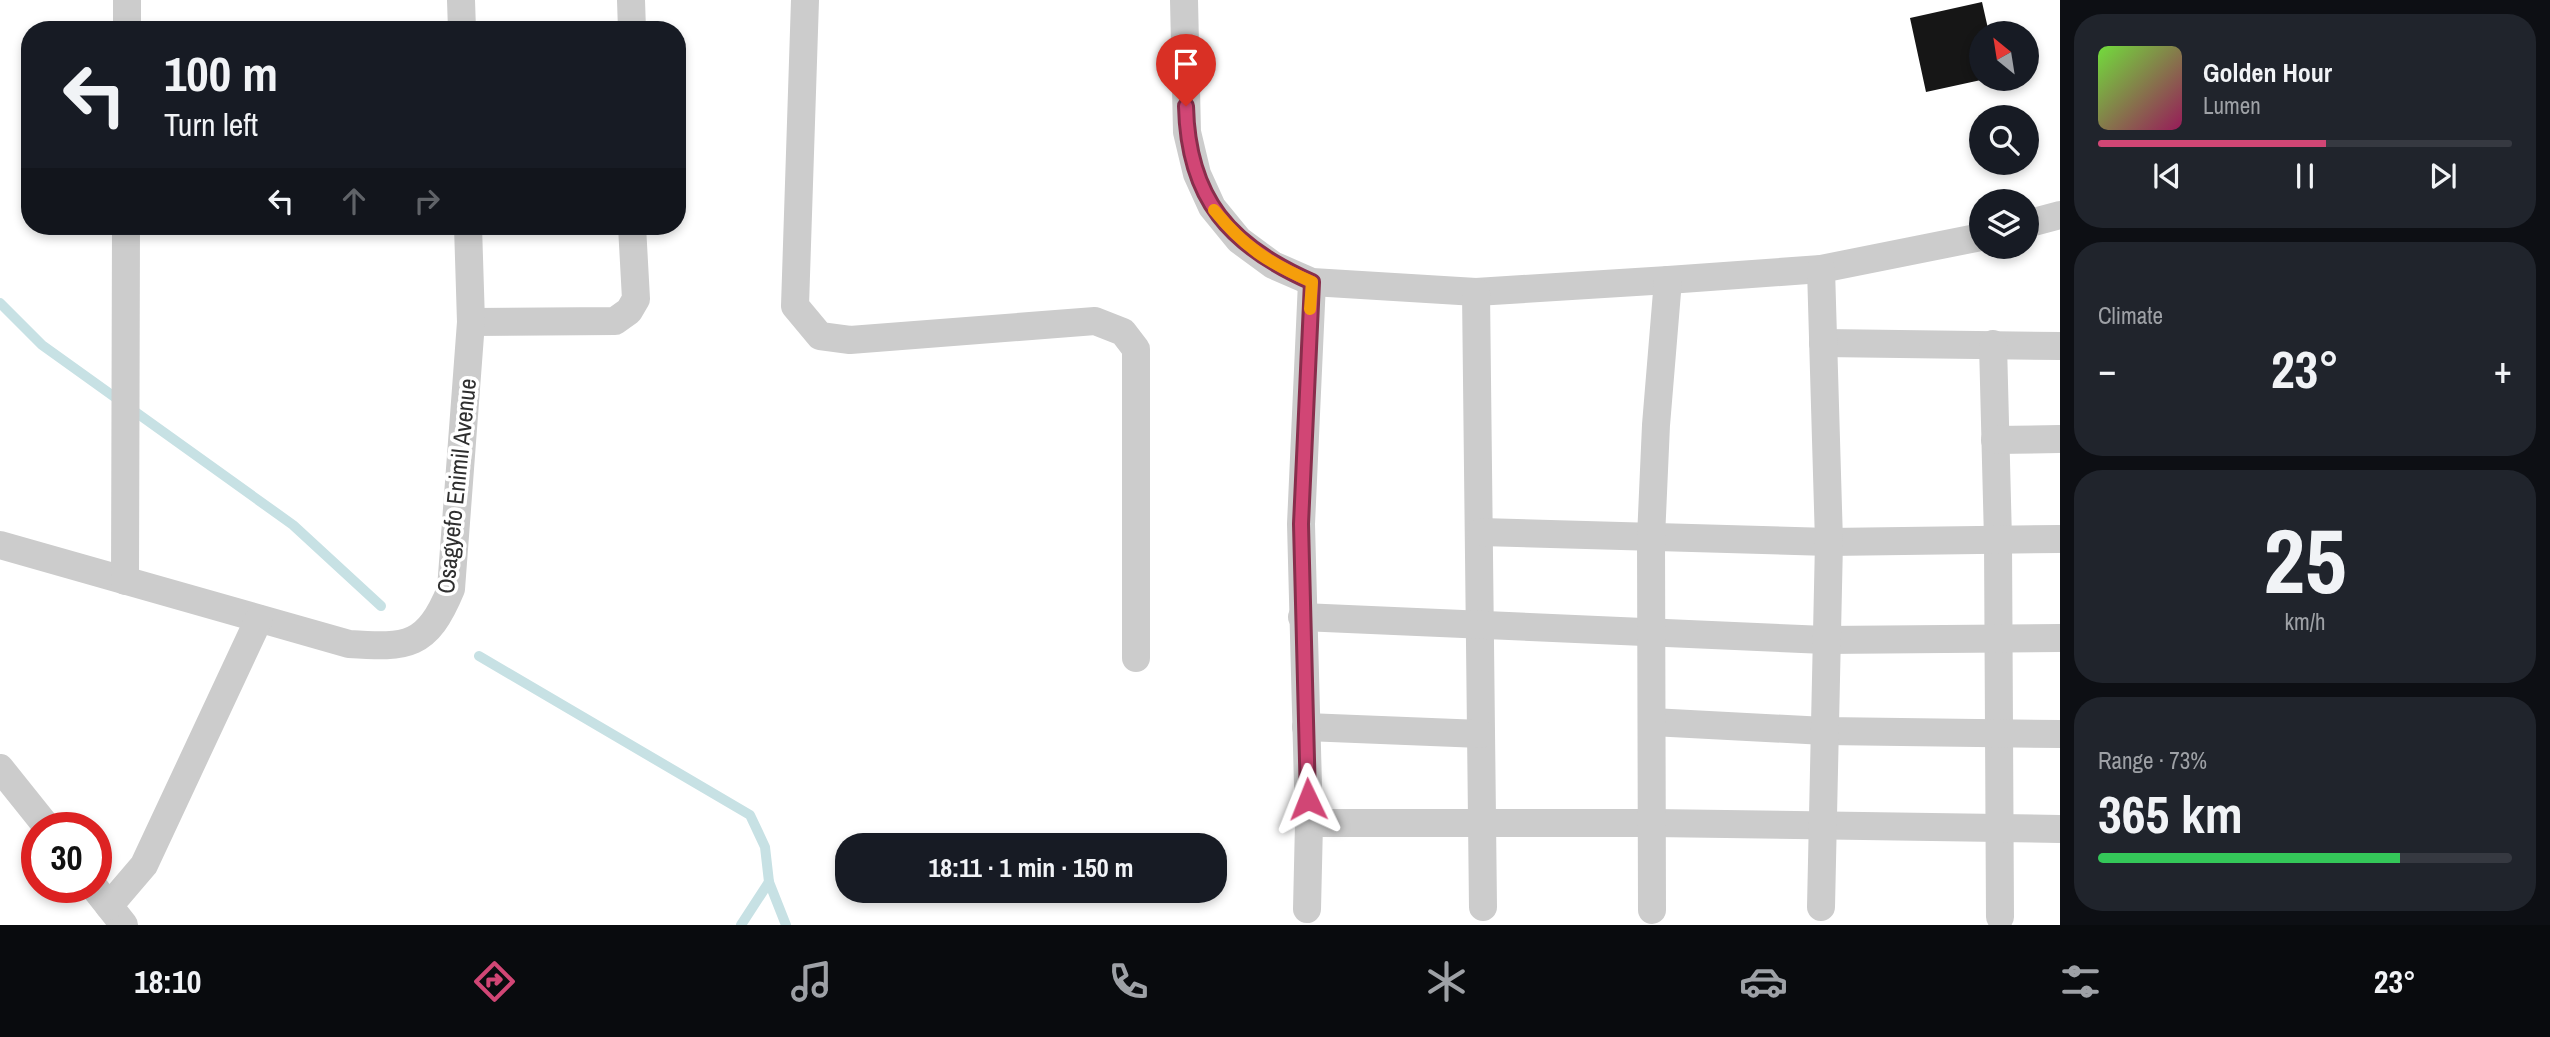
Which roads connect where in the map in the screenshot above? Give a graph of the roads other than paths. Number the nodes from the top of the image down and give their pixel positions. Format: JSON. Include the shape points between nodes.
{"nodes":[{"id":1,"x":127,"y":0,"type":"edge"},
{"id":2,"x":461,"y":0,"type":"edge"},
{"id":3,"x":631,"y":0,"type":"edge"},
{"id":4,"x":805,"y":0,"type":"edge"},
{"id":5,"x":1184,"y":0,"type":"edge"},
{"id":6,"x":127,"y":21,"type":"edge"},
{"id":7,"x":462,"y":21,"type":"edge"},
{"id":8,"x":632,"y":21,"type":"edge"},
{"id":9,"x":2060,"y":215,"type":"edge"},
{"id":10,"x":2039,"y":221,"type":"edge"},
{"id":11,"x":126,"y":235,"type":"edge"},
{"id":12,"x":468,"y":235,"type":"edge"},
{"id":13,"x":632,"y":235,"type":"edge"},
{"id":14,"x":1969,"y":239,"type":"edge"},
{"id":15,"x":1821,"y":269,"type":"junction"},
{"id":16,"x":1668,"y":280,"type":"junction"},
{"id":17,"x":1312,"y":282,"type":"junction"},
{"id":18,"x":1476,"y":292,"type":"junction"},
{"id":19,"x":471,"y":322,"type":"junction"},
{"id":20,"x":1823,"y":343,"type":"junction"},
{"id":21,"x":1993,"y":345,"type":"junction"},
{"id":22,"x":2060,"y":346,"type":"edge"},
{"id":23,"x":2060,"y":439,"type":"edge"},
{"id":24,"x":1995,"y":440,"type":"junction"},
{"id":25,"x":1481,"y":531,"type":"junction"},
{"id":26,"x":1651,"y":538,"type":"junction"},
{"id":27,"x":2060,"y":539,"type":"edge"},
{"id":28,"x":1998,"y":540,"type":"junction"},
{"id":29,"x":1829,"y":542,"type":"junction"},
{"id":30,"x":0,"y":545,"type":"edge"},
{"id":31,"x":125,"y":581,"type":"junction"},
{"id":32,"x":1302,"y":617,"type":"junction"},
{"id":33,"x":258,"y":619,"type":"junction"},
{"id":34,"x":1480,"y":625,"type":"junction"},
{"id":35,"x":1651,"y":633,"type":"junction"},
{"id":36,"x":1998,"y":637,"type":"junction"},
{"id":37,"x":2060,"y":638,"type":"edge"},
{"id":38,"x":1825,"y":640,"type":"junction"},
{"id":39,"x":1136,"y":658,"type":"dead end"},
{"id":40,"x":1652,"y":722,"type":"junction"},
{"id":41,"x":1306,"y":727,"type":"junction"},
{"id":42,"x":1825,"y":731,"type":"junction"},
{"id":43,"x":1998,"y":733,"type":"junction"},
{"id":44,"x":1481,"y":734,"type":"junction"},
{"id":45,"x":2060,"y":734,"type":"edge"},
{"id":46,"x":0,"y":768,"type":"edge"},
{"id":47,"x":35,"y":812,"type":"edge"},
{"id":48,"x":1309,"y":823,"type":"junction"},
{"id":49,"x":1653,"y":823,"type":"junction"},
{"id":50,"x":1483,"y":824,"type":"junction"},
{"id":51,"x":1822,"y":825,"type":"junction"},
{"id":52,"x":1999,"y":828,"type":"junction"},
{"id":53,"x":2060,"y":829,"type":"edge"},
{"id":54,"x":109,"y":906,"type":"edge"},
{"id":55,"x":1483,"y":906,"type":"dead end"},
{"id":56,"x":1821,"y":907,"type":"dead end"},
{"id":57,"x":1307,"y":909,"type":"dead end"},
{"id":58,"x":1652,"y":910,"type":"dead end"},
{"id":59,"x":2000,"y":917,"type":"dead end"}],
"edges":[{"from":1,"to":6,"type":"street"},
{"from":2,"to":7,"type":"street"},
{"from":3,"to":8,"type":"street"},
{"from":4,"to":39,"type":"street","via":[[795,306],[820,337],[850,340],[1096,321],[1123,332],[1136,349]]},
{"from":5,"to":17,"type":"street","via":[[1187,132],[1197,174],[1212,207],[1239,240],[1273,265]]},
{"from":9,"to":10,"type":"street"},
{"from":11,"to":31,"type":"street"},
{"from":12,"to":19,"type":"street","name":"Osagyefo Enimil Avenue"},
{"from":13,"to":19,"type":"street","via":[[636,299],[615,321]]},
{"from":14,"to":15,"type":"street"},
{"from":15,"to":16,"type":"street"},
{"from":15,"to":20,"type":"street"},
{"from":16,"to":18,"type":"street"},
{"from":16,"to":26,"type":"street"},
{"from":17,"to":18,"type":"street"},
{"from":17,"to":32,"type":"street","via":[[1302,457]]},
{"from":18,"to":25,"type":"street"},
{"from":19,"to":33,"type":"street","name":"Osagyefo Enimil Avenue","via":[[451,589],[437,622],[417,639],[393,647],[349,644]]},
{"from":20,"to":21,"type":"street"},
{"from":20,"to":29,"type":"street"},
{"from":21,"to":22,"type":"street"},
{"from":21,"to":24,"type":"street"},
{"from":23,"to":24,"type":"street"},
{"from":24,"to":28,"type":"street"},
{"from":25,"to":26,"type":"street"},
{"from":25,"to":34,"type":"street"},
{"from":26,"to":29,"type":"street"},
{"from":26,"to":35,"type":"street"},
{"from":27,"to":28,"type":"street"},
{"from":28,"to":29,"type":"street"},
{"from":28,"to":36,"type":"street"},
{"from":29,"to":38,"type":"street"},
{"from":30,"to":31,"type":"street","name":"Osagyefo Enimil Avenue"},
{"from":31,"to":33,"type":"street","name":"Osagyefo Enimil Avenue"},
{"from":32,"to":34,"type":"street"},
{"from":32,"to":41,"type":"street"},
{"from":33,"to":54,"type":"street","via":[[144,864]]},
{"from":34,"to":35,"type":"street"},
{"from":34,"to":44,"type":"street"},
{"from":35,"to":38,"type":"street"},
{"from":35,"to":40,"type":"street"},
{"from":36,"to":37,"type":"street"},
{"from":36,"to":38,"type":"street"},
{"from":36,"to":43,"type":"street"},
{"from":38,"to":42,"type":"street"},
{"from":40,"to":42,"type":"street"},
{"from":40,"to":49,"type":"street"},
{"from":41,"to":44,"type":"street"},
{"from":41,"to":48,"type":"street"},
{"from":42,"to":43,"type":"street"},
{"from":42,"to":51,"type":"street"},
{"from":43,"to":45,"type":"street"},
{"from":43,"to":52,"type":"street"},
{"from":44,"to":50,"type":"street"},
{"from":46,"to":47,"type":"street"},
{"from":48,"to":50,"type":"street"},
{"from":48,"to":57,"type":"street"},
{"from":49,"to":50,"type":"street"},
{"from":49,"to":51,"type":"street"},
{"from":49,"to":58,"type":"street"},
{"from":50,"to":55,"type":"street"},
{"from":51,"to":52,"type":"street"},
{"from":51,"to":56,"type":"street"},
{"from":52,"to":53,"type":"street"},
{"from":52,"to":59,"type":"street"}]}
